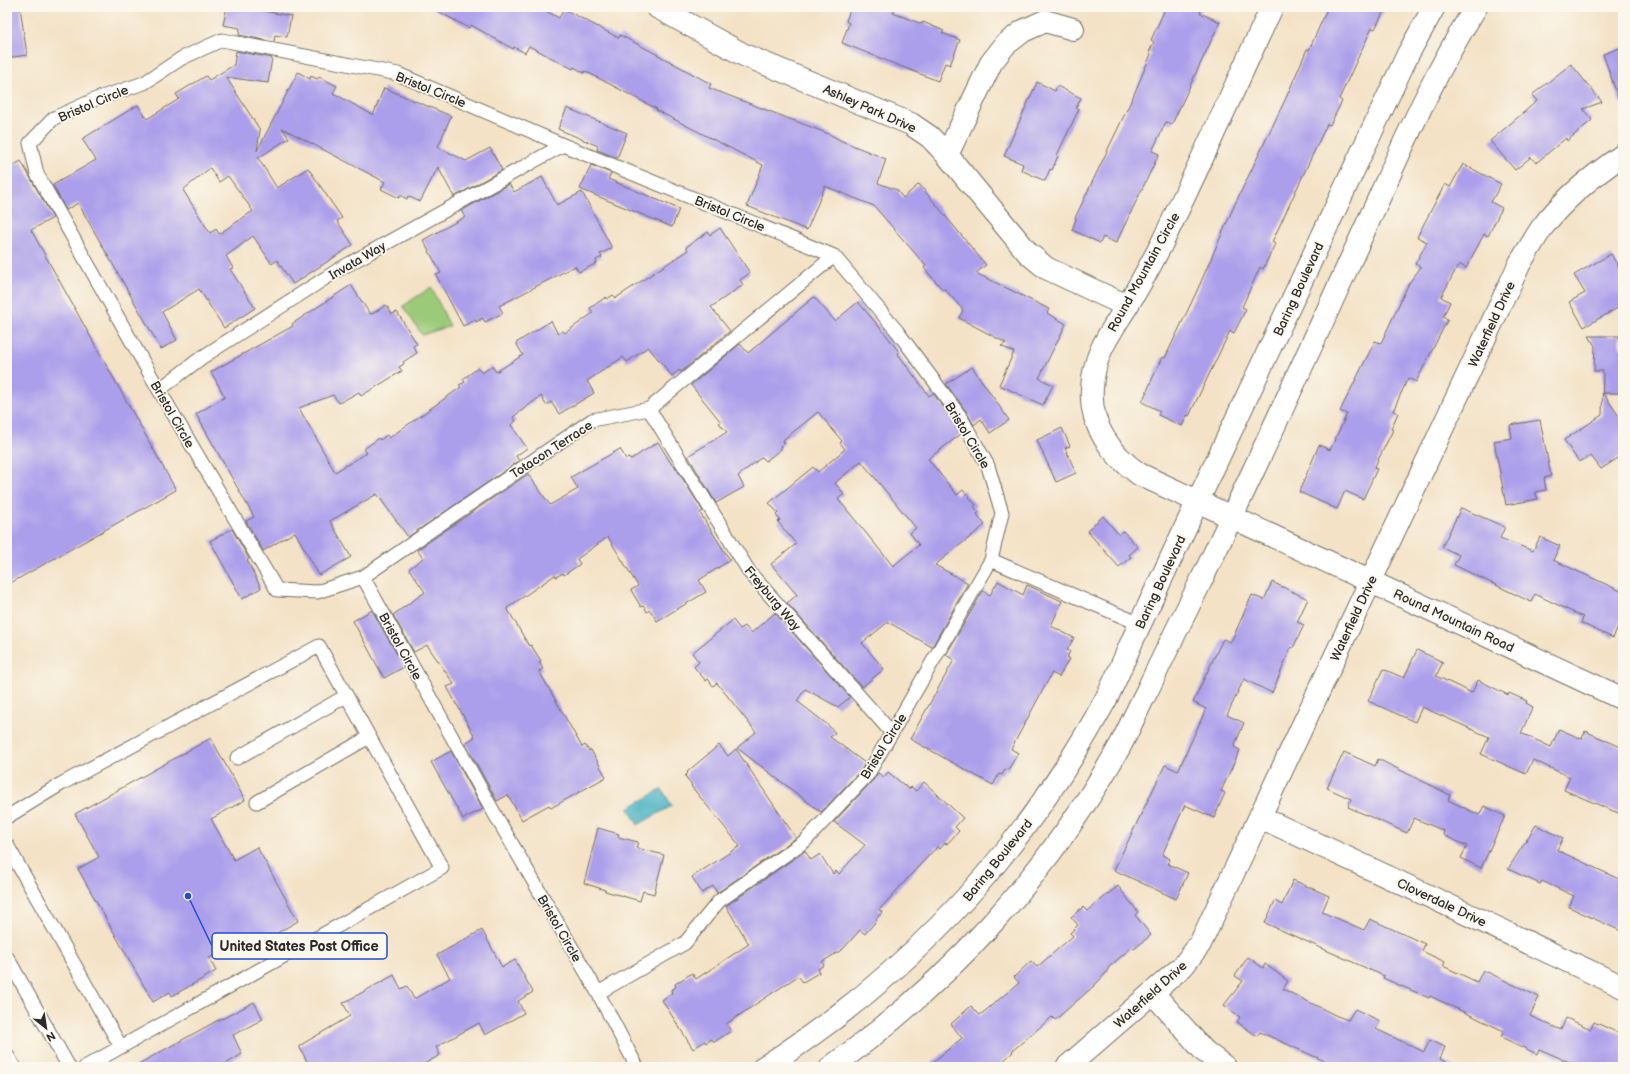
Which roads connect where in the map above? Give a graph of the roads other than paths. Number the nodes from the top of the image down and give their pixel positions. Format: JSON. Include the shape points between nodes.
{"nodes":[{"id":1,"x":658,"y":7,"type":"edge"},
{"id":2,"x":1272,"y":7,"type":"edge"},
{"id":3,"x":1434,"y":7,"type":"edge"},
{"id":4,"x":1476,"y":7,"type":"edge"},
{"id":5,"x":1073,"y":29,"type":"dead end"},
{"id":6,"x":563,"y":145,"type":"junction"},
{"id":7,"x":947,"y":155,"type":"junction"},
{"id":8,"x":1623,"y":155,"type":"edge"},
{"id":9,"x":834,"y":256,"type":"junction"},
{"id":10,"x":1127,"y":306,"type":"junction"},
{"id":11,"x":159,"y":390,"type":"junction"},
{"id":12,"x":649,"y":409,"type":"junction"},
{"id":13,"x":1198,"y":501,"type":"junction"},
{"id":14,"x":1232,"y":517,"type":"junction"},
{"id":15,"x":990,"y":560,"type":"junction"},
{"id":16,"x":363,"y":577,"type":"junction"},
{"id":17,"x":1371,"y":581,"type":"junction"},
{"id":18,"x":1140,"y":624,"type":"junction"},
{"id":19,"x":346,"y":696,"type":"junction"},
{"id":20,"x":1623,"y":699,"type":"edge"},
{"id":21,"x":892,"y":733,"type":"junction"},
{"id":22,"x":369,"y":737,"type":"junction"},
{"id":23,"x":238,"y":758,"type":"dead end"},
{"id":24,"x":257,"y":802,"type":"dead end"},
{"id":25,"x":7,"y":817,"type":"edge"},
{"id":26,"x":1260,"y":817,"type":"junction"},
{"id":27,"x":7,"y":845,"type":"edge"},
{"id":28,"x":7,"y":957,"type":"edge"},
{"id":29,"x":1623,"y":987,"type":"edge"},
{"id":30,"x":598,"y":993,"type":"junction"},
{"id":31,"x":1153,"y":993,"type":"junction"},
{"id":32,"x":121,"y":1047,"type":"junction"},
{"id":33,"x":7,"y":1055,"type":"edge"},
{"id":34,"x":14,"y":1067,"type":"edge"},
{"id":35,"x":69,"y":1067,"type":"edge"},
{"id":36,"x":85,"y":1067,"type":"edge"},
{"id":37,"x":637,"y":1067,"type":"edge"},
{"id":38,"x":764,"y":1067,"type":"edge"},
{"id":39,"x":832,"y":1067,"type":"edge"},
{"id":40,"x":1067,"y":1067,"type":"edge"},
{"id":41,"x":1225,"y":1067,"type":"edge"}],
"edges":[{"from":1,"to":7,"type":"street","name":"Ashley Park Drive","via":[[744,55],[911,124],[930,137]]},
{"from":2,"to":10,"type":"street","name":"Round Mountain Circle","via":[[1160,247]]},
{"from":3,"to":13,"type":"street","name":"Baring Boulevard","via":[[1404,62]]},
{"from":4,"to":14,"type":"street","via":[[1447,55],[1414,123]]},
{"from":5,"to":7,"type":"street","via":[[1045,21],[1024,31],[1005,45],[991,63]]},
{"from":6,"to":9,"type":"lane","name":"Bristol Circle"},
{"from":6,"to":11,"type":"lane","name":"Invata Way","via":[[338,270],[201,358]]},
{"from":6,"to":11,"type":"lane","name":"Bristol Circle","via":[[398,74],[222,40],[182,58],[144,83],[96,99],[54,118],[30,143],[37,174]]},
{"from":7,"to":10,"type":"street","name":"Ashley Park Drive","via":[[1028,253],[1046,268]]},
{"from":8,"to":17,"type":"street","name":"Waterfield Drive","via":[[1598,172],[1568,198],[1542,229],[1520,263]]},
{"from":9,"to":12,"type":"lane","name":"Totacon Terrace"},
{"from":9,"to":15,"type":"lane","name":"Bristol Circle","via":[[897,332],[960,416],[988,466],[1002,513]]},
{"from":10,"to":13,"type":"street","name":"Round Mountain Circle","via":[[1103,344],[1094,367],[1091,390],[1094,414],[1110,448],[1123,462],[1139,474]]},
{"from":11,"to":16,"type":"lane","name":"Bristol Circle","via":[[277,590],[317,592]]},
{"from":12,"to":16,"type":"lane","name":"Totacon Terrace","via":[[592,420]]},
{"from":12,"to":21,"type":"lane","name":"Freyburg Way","via":[[750,573]]},
{"from":13,"to":14,"type":"street","name":"Round Mountain Road"},
{"from":13,"to":18,"type":"street","name":"Baring Boulevard"},
{"from":14,"to":17,"type":"street","name":"Round Mountain Road"},
{"from":14,"to":39,"type":"street","via":[[1121,744],[1070,825],[1022,889],[974,943],[880,1030]]},
{"from":15,"to":18,"type":"lane"},
{"from":15,"to":21,"type":"lane","name":"Bristol Circle"},
{"from":16,"to":30,"type":"lane","name":"Bristol Circle"},
{"from":17,"to":20,"type":"street","name":"Round Mountain Road"},
{"from":17,"to":26,"type":"street","name":"Waterfield Drive"},
{"from":18,"to":38,"type":"street","name":"Baring Boulevard","via":[[1106,700],[1077,750],[1045,800],[960,906],[868,992]]},
{"from":19,"to":22,"type":"lane"},
{"from":19,"to":23,"type":"lane"},
{"from":19,"to":25,"type":"lane","via":[[318,646],[61,784]]},
{"from":21,"to":30,"type":"lane","name":"Bristol Circle","via":[[868,774],[805,841],[719,901],[685,943]]},
{"from":22,"to":24,"type":"lane"},
{"from":22,"to":32,"type":"lane","via":[[442,868]]},
{"from":26,"to":29,"type":"street","name":"Cloverdale Drive"},
{"from":26,"to":31,"type":"street","name":"Waterfield Drive","via":[[1200,944],[1183,966]]},
{"from":27,"to":32,"type":"lane"},
{"from":28,"to":35,"type":"lane"},
{"from":30,"to":37,"type":"lane","name":"Bristol Circle"},
{"from":31,"to":40,"type":"street","name":"Waterfield Drive"},
{"from":31,"to":41,"type":"street","via":[[1204,1051]]},
{"from":32,"to":36,"type":"lane"},
{"from":33,"to":34,"type":"lane"}]}
